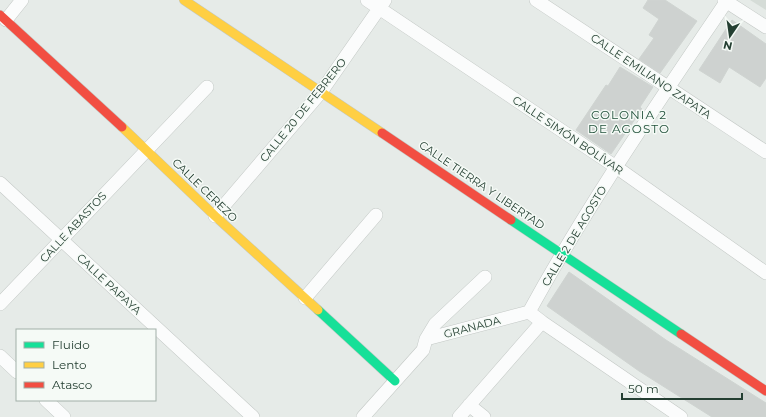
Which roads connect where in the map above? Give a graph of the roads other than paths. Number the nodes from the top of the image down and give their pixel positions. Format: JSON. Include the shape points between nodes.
{"nodes":[{"id":1,"x":22,"y":0,"type":"edge"},
{"id":2,"x":184,"y":0,"type":"edge"},
{"id":3,"x":367,"y":0,"type":"edge"},
{"id":4,"x":536,"y":0,"type":"edge"},
{"id":5,"x":725,"y":1,"type":"edge"},
{"id":6,"x":383,"y":4,"type":"edge"},
{"id":7,"x":3,"y":18,"type":"edge"},
{"id":8,"x":766,"y":27,"type":"edge"},
{"id":9,"x":207,"y":87,"type":"dead end"},
{"id":10,"x":668,"y":87,"type":"junction"},
{"id":11,"x":321,"y":92,"type":"junction"},
{"id":12,"x":146,"y":149,"type":"junction"},
{"id":13,"x":766,"y":152,"type":"edge"},
{"id":14,"x":616,"y":168,"type":"junction"},
{"id":15,"x":0,"y":183,"type":"edge"},
{"id":16,"x":376,"y":215,"type":"dead end"},
{"id":17,"x":215,"y":216,"type":"junction"},
{"id":18,"x":61,"y":240,"type":"junction"},
{"id":19,"x":561,"y":253,"type":"junction"},
{"id":20,"x":766,"y":273,"type":"edge"},
{"id":21,"x":485,"y":277,"type":"dead end"},
{"id":22,"x":305,"y":298,"type":"junction"},
{"id":23,"x":0,"y":304,"type":"edge"},
{"id":24,"x":529,"y":312,"type":"junction"},
{"id":25,"x":542,"y":322,"type":"junction"},
{"id":26,"x":425,"y":344,"type":"junction"},
{"id":27,"x":0,"y":356,"type":"edge"},
{"id":28,"x":16,"y":371,"type":"edge"},
{"id":29,"x":395,"y":381,"type":"junction"},
{"id":30,"x":766,"y":390,"type":"edge"},
{"id":31,"x":47,"y":401,"type":"edge"},
{"id":32,"x":470,"y":405,"type":"junction"},
{"id":33,"x":665,"y":413,"type":"edge"},
{"id":34,"x":64,"y":417,"type":"edge"},
{"id":35,"x":253,"y":417,"type":"edge"},
{"id":36,"x":363,"y":417,"type":"edge"},
{"id":37,"x":459,"y":417,"type":"edge"},
{"id":38,"x":484,"y":417,"type":"edge"},
{"id":39,"x":681,"y":417,"type":"edge"}],
"edges":[{"from":1,"to":7,"type":"street"},
{"from":2,"to":11,"type":"street","name":"CALLE TIERRA Y LIBERTAD"},
{"from":3,"to":6,"type":"street","name":"CALLE SIMÓN BOLÍVAR"},
{"from":4,"to":10,"type":"street","name":"CALLE EMILIANO ZAPATA"},
{"from":5,"to":8,"type":"street"},
{"from":5,"to":10,"type":"street","name":"CALLE 2 DE AGOSTO"},
{"from":6,"to":11,"type":"street","name":"CALLE 20 DE FEBRERO"},
{"from":6,"to":14,"type":"street","name":"CALLE SIMÓN BOLÍVAR"},
{"from":7,"to":12,"type":"street","name":"CALLE CEREZO"},
{"from":9,"to":12,"type":"street","name":"CALLE ABASTOS"},
{"from":10,"to":13,"type":"street","name":"CALLE EMILIANO ZAPATA"},
{"from":10,"to":14,"type":"street","name":"CALLE 2 DE AGOSTO"},
{"from":11,"to":17,"type":"street","name":"CALLE 20 DE FEBRERO"},
{"from":11,"to":19,"type":"street","name":"CALLE TIERRA Y LIBERTAD"},
{"from":12,"to":17,"type":"street","name":"CALLE CEREZO"},
{"from":12,"to":18,"type":"street","name":"CALLE ABASTOS"},
{"from":14,"to":19,"type":"street","name":"CALLE 2 DE AGOSTO"},
{"from":14,"to":20,"type":"street","name":"CALLE SIMÓN BOLÍVAR"},
{"from":15,"to":18,"type":"street","name":"CALLE PAPAYA"},
{"from":16,"to":22,"type":"street"},
{"from":17,"to":22,"type":"street","name":"CALLE CEREZO"},
{"from":18,"to":23,"type":"street","name":"CALLE ABASTOS"},
{"from":18,"to":35,"type":"street","name":"CALLE PAPAYA"},
{"from":19,"to":24,"type":"street","name":"CALLE 2 DE AGOSTO"},
{"from":19,"to":30,"type":"street","name":"CALLE TIERRA Y LIBERTAD"},
{"from":21,"to":26,"type":"street","via":[[435,324]]},
{"from":22,"to":29,"type":"street","name":"CALLE CEREZO"},
{"from":24,"to":25,"type":"street"},
{"from":24,"to":26,"type":"street","name":"GRANADA"},
{"from":25,"to":32,"type":"street"},
{"from":25,"to":33,"type":"street"},
{"from":26,"to":29,"type":"street"},
{"from":27,"to":28,"type":"street"},
{"from":29,"to":36,"type":"street"},
{"from":31,"to":34,"type":"street"},
{"from":32,"to":37,"type":"street"},
{"from":32,"to":38,"type":"street"},
{"from":33,"to":39,"type":"street"}]}
